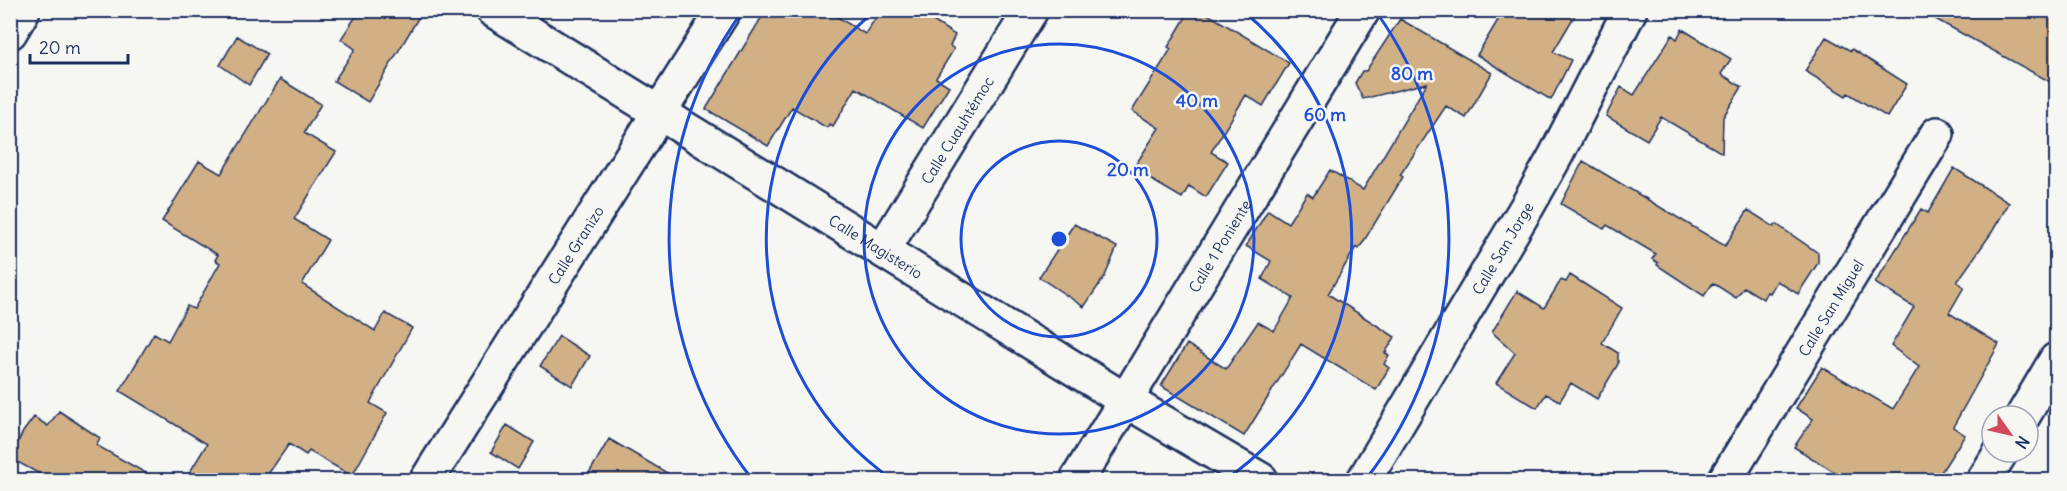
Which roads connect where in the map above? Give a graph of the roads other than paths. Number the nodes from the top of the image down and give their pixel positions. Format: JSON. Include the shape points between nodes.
{"nodes":[{"id":1,"x":23,"y":10,"type":"edge"},
{"id":2,"x":493,"y":10,"type":"edge"},
{"id":3,"x":724,"y":10,"type":"edge"},
{"id":4,"x":1031,"y":10,"type":"edge"},
{"id":5,"x":1363,"y":10,"type":"edge"},
{"id":6,"x":1630,"y":10,"type":"edge"},
{"id":7,"x":10,"y":32,"type":"edge"},
{"id":8,"x":659,"y":113,"type":"junction"},
{"id":9,"x":1937,"y":134,"type":"dead end"},
{"id":10,"x":883,"y":250,"type":"junction"},
{"id":11,"x":2056,"y":360,"type":"edge"},
{"id":12,"x":1125,"y":400,"type":"junction"},
{"id":13,"x":2030,"y":404,"type":"edge"},
{"id":14,"x":1994,"y":464,"type":"edge"},
{"id":15,"x":427,"y":480,"type":"edge"},
{"id":16,"x":1077,"y":480,"type":"edge"},
{"id":17,"x":1261,"y":480,"type":"edge"},
{"id":18,"x":1365,"y":480,"type":"edge"},
{"id":19,"x":1725,"y":480,"type":"edge"},
{"id":20,"x":1984,"y":480,"type":"edge"}],
"edges":[{"from":1,"to":7,"type":"street"},
{"from":2,"to":8,"type":"street","name":"Calle Magisterio"},
{"from":3,"to":8,"type":"street","name":"Calle Granizo"},
{"from":4,"to":10,"type":"street","name":"Calle Cuauhtémoc"},
{"from":5,"to":12,"type":"street","name":"Calle 1 Poniente"},
{"from":6,"to":18,"type":"street","name":"Calle San Jorge","via":[[1528,206]]},
{"from":8,"to":10,"type":"street","name":"Calle Magisterio"},
{"from":8,"to":15,"type":"street","name":"Calle Granizo"},
{"from":9,"to":19,"type":"street","name":"Calle San Miguel"},
{"from":10,"to":12,"type":"street","name":"Calle Magisterio"},
{"from":11,"to":13,"type":"street"},
{"from":12,"to":16,"type":"street","name":"Calle 1 Poniente"},
{"from":12,"to":17,"type":"street","name":"Calle Magisterio"},
{"from":14,"to":20,"type":"street"}]}
